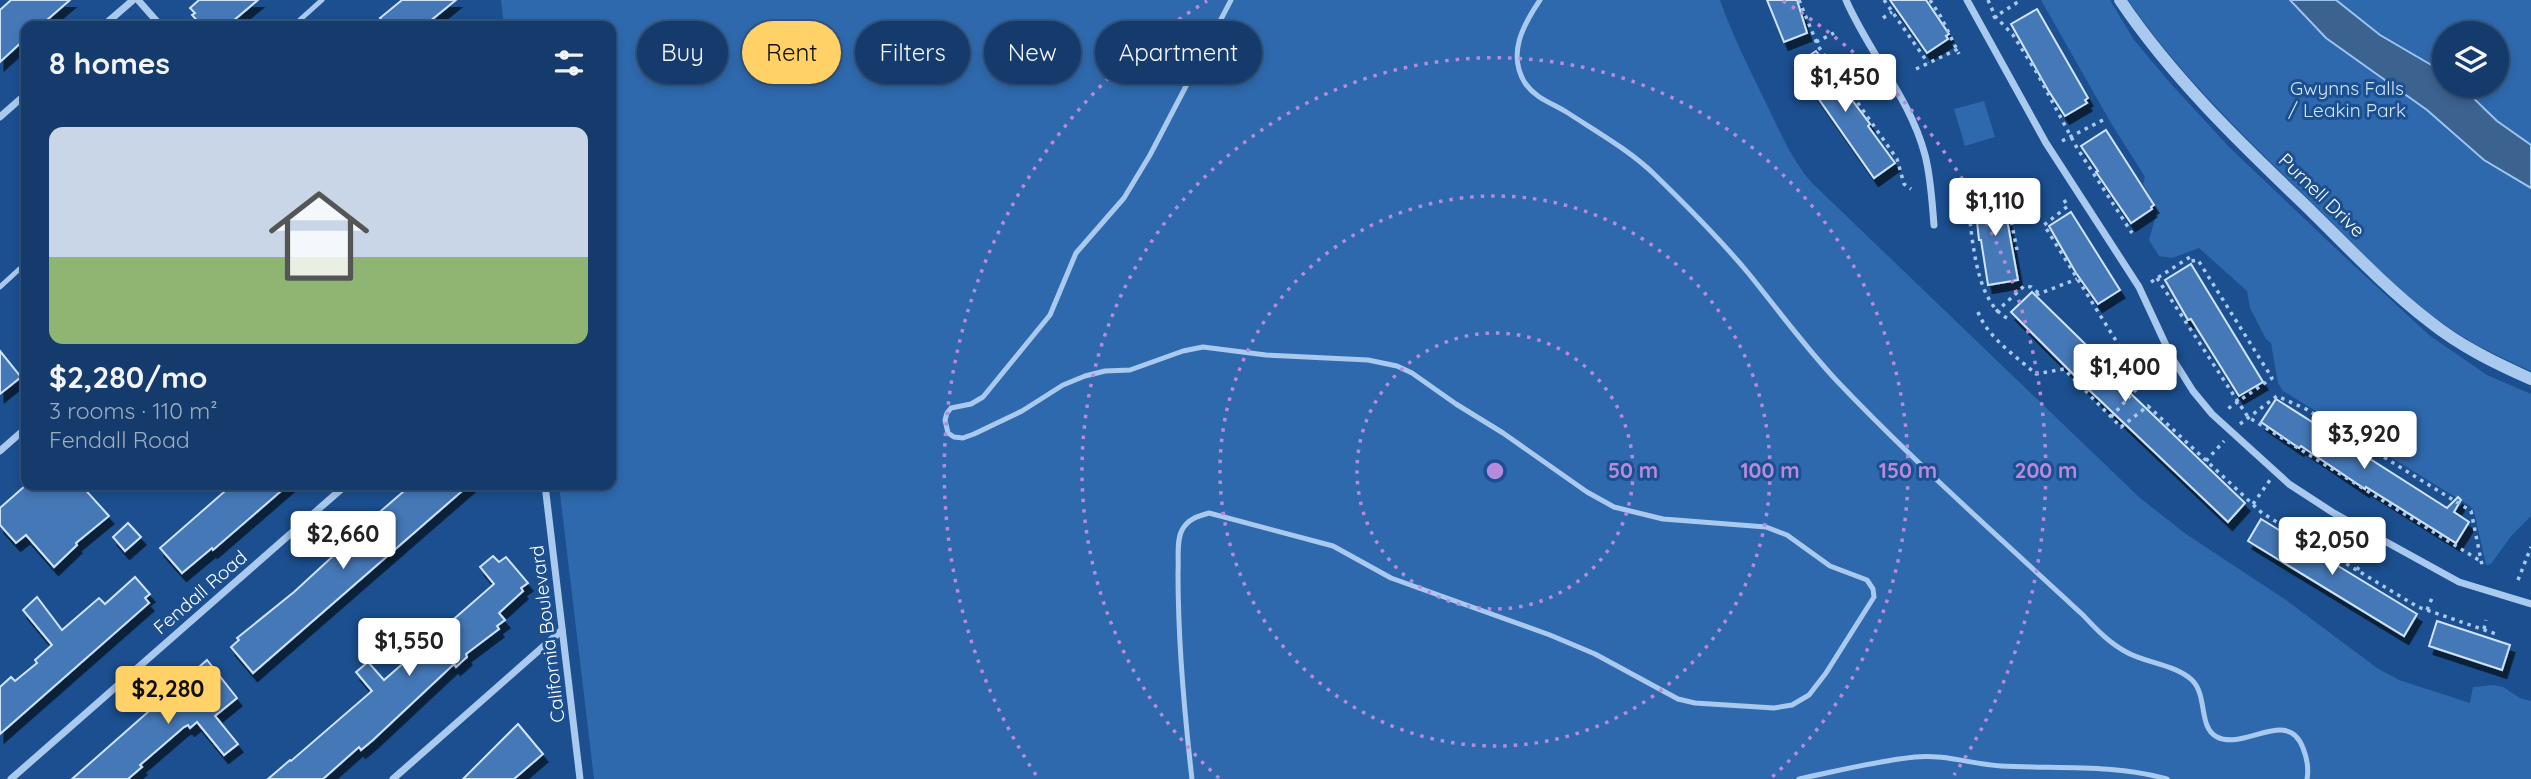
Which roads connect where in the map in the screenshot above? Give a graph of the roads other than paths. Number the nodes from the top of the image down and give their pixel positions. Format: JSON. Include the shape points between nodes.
{"nodes":[{"id":1,"x":136,"y":0,"type":"edge"},
{"id":2,"x":322,"y":0,"type":"edge"},
{"id":3,"x":1231,"y":0,"type":"edge"},
{"id":4,"x":1539,"y":0,"type":"edge"},
{"id":5,"x":1846,"y":0,"type":"edge"},
{"id":6,"x":1966,"y":0,"type":"edge"},
{"id":7,"x":2120,"y":0,"type":"edge"},
{"id":8,"x":109,"y":21,"type":"edge"},
{"id":9,"x":156,"y":21,"type":"edge"},
{"id":10,"x":299,"y":21,"type":"edge"},
{"id":11,"x":21,"y":98,"type":"edge"},
{"id":12,"x":0,"y":117,"type":"edge"},
{"id":13,"x":1934,"y":225,"type":"dead end"},
{"id":14,"x":21,"y":268,"type":"edge"},
{"id":15,"x":0,"y":287,"type":"edge"},
{"id":16,"x":2531,"y":379,"type":"edge"},
{"id":17,"x":21,"y":432,"type":"edge"},
{"id":18,"x":0,"y":451,"type":"edge"},
{"id":19,"x":340,"y":490,"type":"edge"},
{"id":20,"x":546,"y":490,"type":"edge"},
{"id":21,"x":2531,"y":604,"type":"edge"},
{"id":22,"x":562,"y":630,"type":"junction"},
{"id":23,"x":10,"y":779,"type":"edge"},
{"id":24,"x":393,"y":779,"type":"edge"},
{"id":25,"x":580,"y":779,"type":"edge"},
{"id":26,"x":1192,"y":779,"type":"edge"},
{"id":27,"x":1799,"y":779,"type":"edge"},
{"id":28,"x":2167,"y":779,"type":"edge"},
{"id":29,"x":2307,"y":779,"type":"edge"}],
"edges":[{"from":1,"to":8,"type":"street"},
{"from":1,"to":9,"type":"street"},
{"from":2,"to":10,"type":"lane"},
{"from":3,"to":26,"type":"lane","via":[[1131,188],[1076,253],[1050,315],[983,397],[947,412],[948,433],[962,438],[974,434],[1085,376],[1130,370],[1203,347],[1368,360],[1412,373],[1614,507],[1663,519],[1766,527],[1787,535],[1829,566],[1867,580],[1874,597],[1809,695],[1793,705],[1695,703],[1678,699],[1550,635],[1391,578],[1333,546],[1209,513],[1185,526],[1179,558],[1178,612]]},
{"from":4,"to":29,"type":"lane","via":[[1517,44],[1516,58],[1533,93],[1646,166],[1747,272],[1834,378],[1922,468],[2105,639],[2192,680],[2204,704],[2204,719],[2216,737],[2230,740],[2272,731],[2293,733],[2307,759]]},
{"from":5,"to":13,"type":"street","via":[[1916,130],[1925,155]]},
{"from":6,"to":21,"type":"street","via":[[2046,143],[2139,286],[2171,356],[2212,414],[2289,484],[2332,512],[2459,582]]},
{"from":7,"to":16,"type":"street","name":"Purnell Drive","via":[[2140,30],[2237,140],[2386,283],[2464,345]]},
{"from":11,"to":12,"type":"street"},
{"from":14,"to":15,"type":"lane"},
{"from":17,"to":18,"type":"street"},
{"from":19,"to":23,"type":"street","name":"Fendall Road"},
{"from":20,"to":22,"type":"street","name":"California Boulevard"},
{"from":22,"to":24,"type":"street"},
{"from":22,"to":25,"type":"street","name":"California Boulevard"},
{"from":27,"to":28,"type":"lane","via":[[1917,757],[1999,766],[2075,766]]}]}
